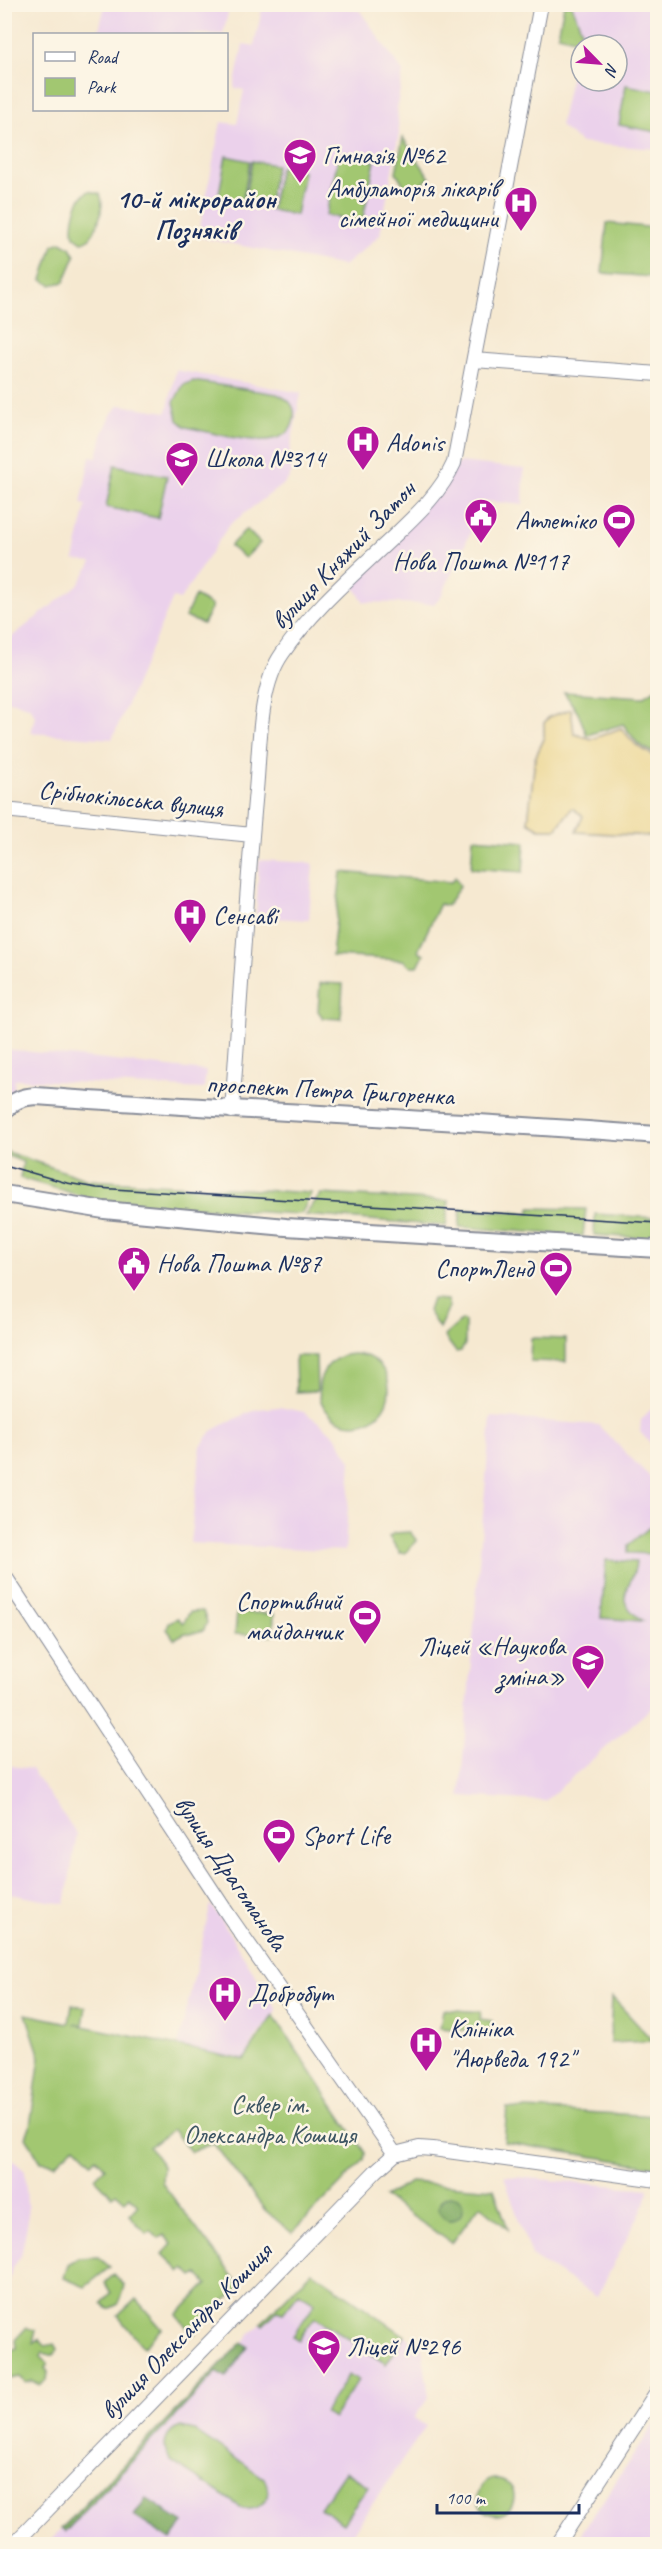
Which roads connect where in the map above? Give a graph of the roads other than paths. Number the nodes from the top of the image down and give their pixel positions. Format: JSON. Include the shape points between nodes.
{"nodes":[{"id":1,"x":541,"y":4,"type":"edge"},
{"id":2,"x":474,"y":360,"type":"junction"},
{"id":3,"x":657,"y":374,"type":"edge"},
{"id":4,"x":4,"y":810,"type":"edge"},
{"id":5,"x":252,"y":835,"type":"junction"},
{"id":6,"x":4,"y":1111,"type":"edge"},
{"id":7,"x":232,"y":1111,"type":"junction"},
{"id":8,"x":657,"y":1135,"type":"edge"},
{"id":9,"x":4,"y":1194,"type":"edge"},
{"id":10,"x":657,"y":1249,"type":"edge"},
{"id":11,"x":4,"y":1575,"type":"edge"},
{"id":12,"x":395,"y":2154,"type":"junction"},
{"id":13,"x":657,"y":2180,"type":"edge"},
{"id":14,"x":657,"y":2390,"type":"edge"},
{"id":15,"x":14,"y":2544,"type":"edge"},
{"id":16,"x":558,"y":2544,"type":"edge"}],
"edges":[{"from":1,"to":2,"type":"street","name":"вулиця Княжий Затон"},
{"from":2,"to":3,"type":"street"},
{"from":2,"to":5,"type":"street","name":"вулиця Княжий Затон","via":[[456,454],[446,480],[428,503],[324,604],[281,654],[264,706]]},
{"from":4,"to":5,"type":"street","name":"Срібнокільська вулиця"},
{"from":5,"to":7,"type":"street","name":"вулиця Княжий Затон"},
{"from":6,"to":7,"type":"main road","name":"проспект Петра Григоренка","via":[[23,1097],[36,1096]]},
{"from":7,"to":8,"type":"main road","name":"проспект Петра Григоренка"},
{"from":9,"to":10,"type":"main road","via":[[104,1210],[274,1226]]},
{"from":11,"to":12,"type":"street","name":"вулиця Драгоманова","via":[[229,1916]]},
{"from":12,"to":13,"type":"street","via":[[433,2149]]},
{"from":12,"to":15,"type":"street","name":"вулиця Олександра Кошиця"},
{"from":14,"to":16,"type":"street"}]}
